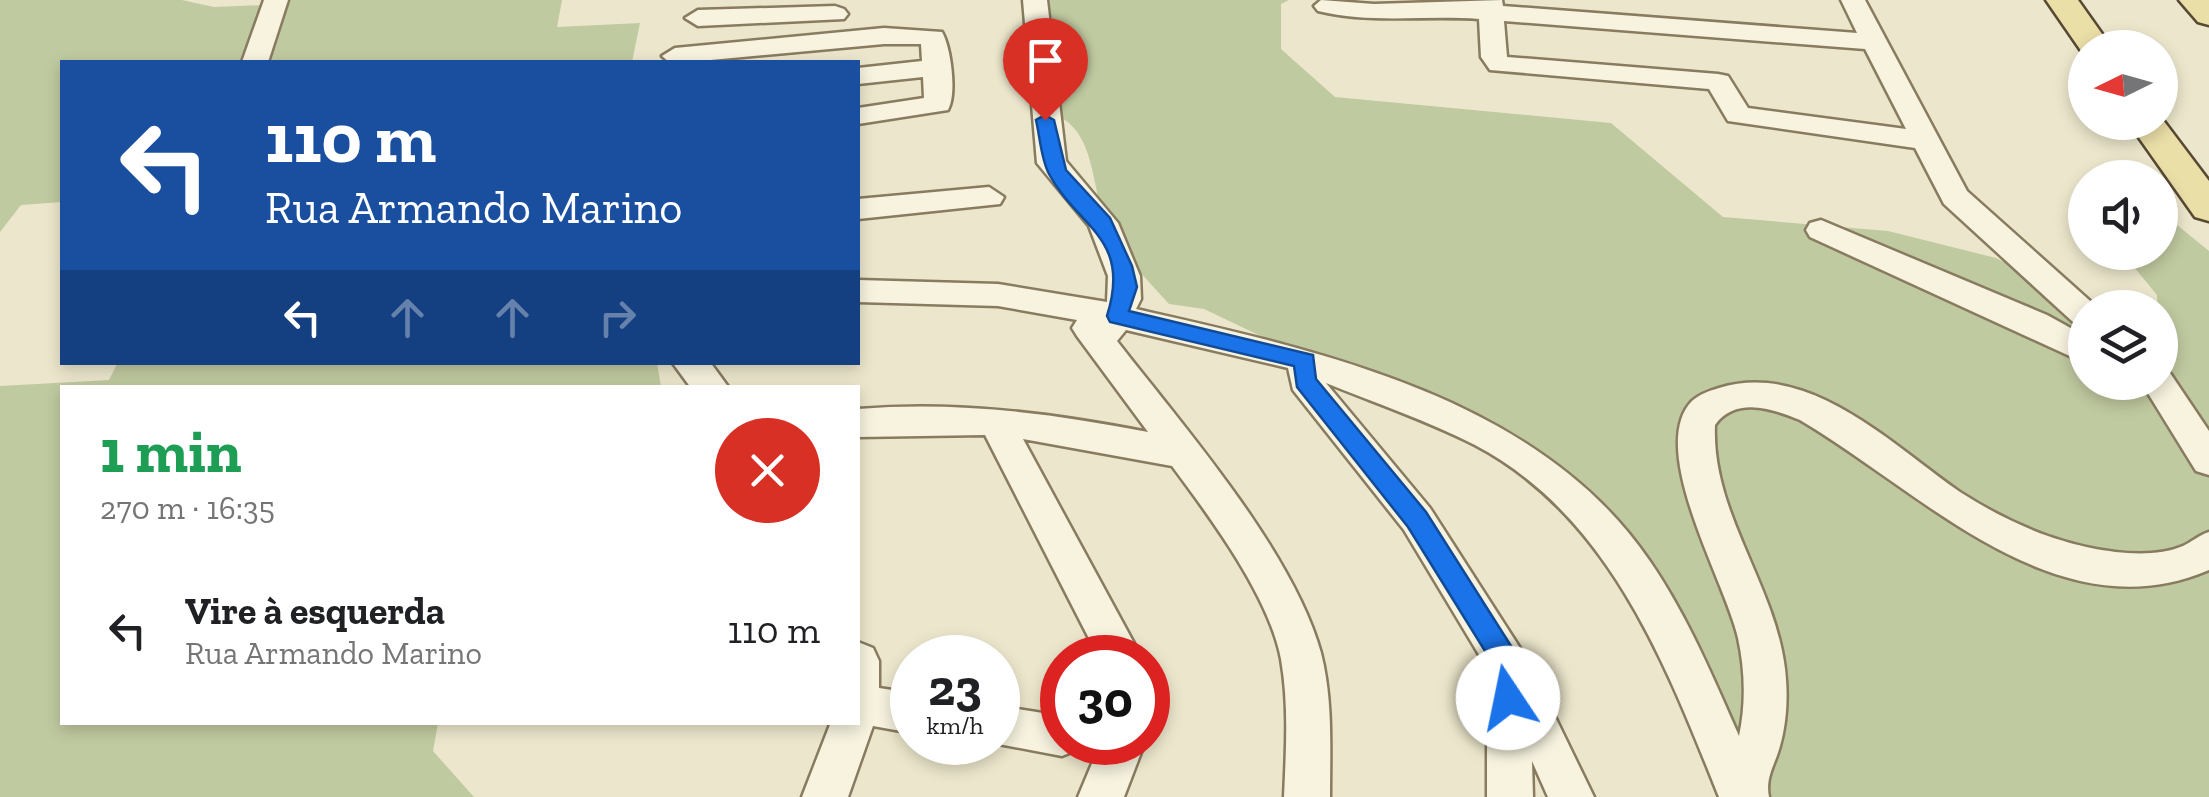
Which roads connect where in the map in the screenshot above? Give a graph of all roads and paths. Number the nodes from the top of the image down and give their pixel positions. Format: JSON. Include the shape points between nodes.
{"nodes":[{"id":1,"x":276,"y":0,"type":"edge"},
{"id":2,"x":1035,"y":0,"type":"edge"},
{"id":3,"x":1852,"y":0,"type":"edge"},
{"id":4,"x":2062,"y":0,"type":"edge"},
{"id":5,"x":2196,"y":0,"type":"edge"},
{"id":6,"x":1326,"y":6,"type":"dead end"},
{"id":7,"x":1491,"y":7,"type":"edge"},
{"id":8,"x":703,"y":9,"type":"edge"},
{"id":9,"x":835,"y":14,"type":"dead end"},
{"id":10,"x":2209,"y":16,"type":"edge"},
{"id":11,"x":2083,"y":30,"type":"edge"},
{"id":12,"x":1873,"y":42,"type":"junction"},
{"id":13,"x":673,"y":59,"type":"edge"},
{"id":14,"x":256,"y":60,"type":"edge"},
{"id":15,"x":938,"y":67,"type":"junction"},
{"id":16,"x":860,"y":76,"type":"edge"},
{"id":17,"x":860,"y":116,"type":"edge"},
{"id":18,"x":1921,"y":140,"type":"junction"},
{"id":19,"x":2159,"y":140,"type":"edge"},
{"id":20,"x":989,"y":196,"type":"dead end"},
{"id":21,"x":2209,"y":208,"type":"edge"},
{"id":22,"x":860,"y":209,"type":"edge"},
{"id":23,"x":1821,"y":230,"type":"dead end"},
{"id":24,"x":860,"y":291,"type":"edge"},
{"id":25,"x":2068,"y":299,"type":"edge"},
{"id":26,"x":860,"y":311,"type":"edge"},
{"id":27,"x":1105,"y":325,"type":"junction"},
{"id":28,"x":2068,"y":341,"type":"edge"},
{"id":29,"x":692,"y":365,"type":"edge"},
{"id":30,"x":1305,"y":371,"type":"junction"},
{"id":31,"x":709,"y":385,"type":"edge"},
{"id":32,"x":1136,"y":391,"type":"junction"},
{"id":33,"x":2149,"y":400,"type":"edge"},
{"id":34,"x":2170,"y":400,"type":"edge"},
{"id":35,"x":860,"y":423,"type":"edge"},
{"id":36,"x":996,"y":423,"type":"junction"},
{"id":37,"x":1099,"y":436,"type":"junction"},
{"id":38,"x":2204,"y":451,"type":"edge"},
{"id":39,"x":1185,"y":454,"type":"junction"},
{"id":40,"x":2209,"y":548,"type":"edge"},
{"id":41,"x":1109,"y":635,"type":"edge"},
{"id":42,"x":1508,"y":665,"type":"junction"},
{"id":43,"x":860,"y":706,"type":"edge"},
{"id":44,"x":890,"y":710,"type":"edge"},
{"id":45,"x":852,"y":725,"type":"edge"},
{"id":46,"x":1110,"y":765,"type":"edge"},
{"id":47,"x":825,"y":797,"type":"edge"},
{"id":48,"x":1101,"y":797,"type":"edge"},
{"id":49,"x":1306,"y":797,"type":"edge"},
{"id":50,"x":1510,"y":797,"type":"edge"},
{"id":51,"x":1571,"y":797,"type":"edge"},
{"id":52,"x":1744,"y":797,"type":"edge"}],
"edges":[{"from":1,"to":14,"type":"street"},
{"from":2,"to":27,"type":"street","via":[[1048,151],[1057,172],[1103,223],[1126,287]]},
{"from":3,"to":12,"type":"street"},
{"from":4,"to":11,"type":"main road"},
{"from":5,"to":10,"type":"main road"},
{"from":6,"to":7,"type":"street","via":[[1374,12]]},
{"from":7,"to":12,"type":"street"},
{"from":7,"to":18,"type":"street","via":[[1499,64],[1718,82],[1732,111]]},
{"from":8,"to":9,"type":"street"},
{"from":8,"to":13,"type":"street"},
{"from":12,"to":18,"type":"street"},
{"from":13,"to":15,"type":"street","via":[[929,35]]},
{"from":15,"to":16,"type":"street"},
{"from":15,"to":17,"type":"street","via":[[938,104]]},
{"from":18,"to":25,"type":"street","via":[[1955,197]]},
{"from":19,"to":21,"type":"main road"},
{"from":20,"to":22,"type":"street"},
{"from":23,"to":28,"type":"street"},
{"from":24,"to":27,"type":"street","via":[[998,295]]},
{"from":26,"to":27,"type":"street","via":[[1016,314]]},
{"from":27,"to":30,"type":"street"},
{"from":27,"to":32,"type":"street"},
{"from":29,"to":31,"type":"street"},
{"from":30,"to":42,"type":"street","via":[[1417,520]]},
{"from":30,"to":52,"type":"street","via":[[1416,404],[1490,436],[1542,471],[1589,517],[1658,607]]},
{"from":32,"to":37,"type":"street"},
{"from":32,"to":39,"type":"street"},
{"from":33,"to":38,"type":"street"},
{"from":34,"to":38,"type":"street"},
{"from":35,"to":36,"type":"street"},
{"from":36,"to":37,"type":"street"},
{"from":36,"to":41,"type":"street"},
{"from":37,"to":39,"type":"street"},
{"from":39,"to":49,"type":"street","via":[[1288,613],[1309,713]]},
{"from":40,"to":52,"type":"street","via":[[2186,563],[2135,569],[2067,556],[1976,521],[1801,404],[1750,393],[1716,403],[1697,425],[1699,466],[1759,638],[1764,731],[1742,781]]},
{"from":42,"to":50,"type":"street"},
{"from":42,"to":51,"type":"street"},
{"from":43,"to":44,"type":"street"},
{"from":45,"to":47,"type":"street"},
{"from":46,"to":48,"type":"street"}]}
